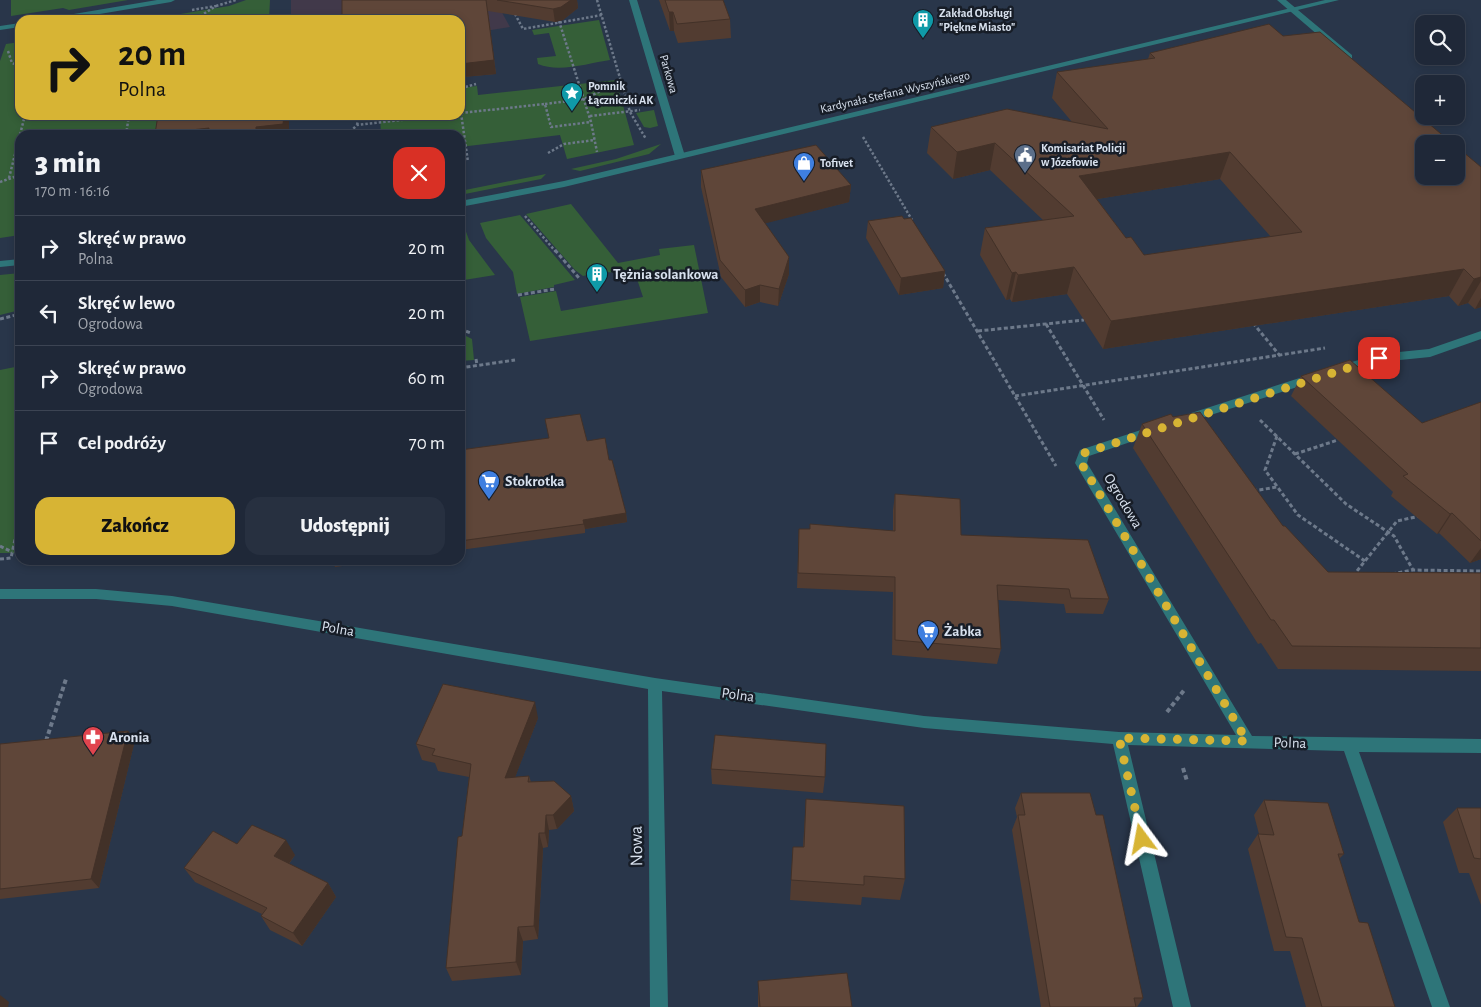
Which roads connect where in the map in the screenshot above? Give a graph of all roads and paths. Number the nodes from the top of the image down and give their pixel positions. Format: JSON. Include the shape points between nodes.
{"nodes":[{"id":1,"x":171,"y":0,"type":"edge"},
{"id":2,"x":236,"y":0,"type":"edge"},
{"id":3,"x":597,"y":0,"type":"edge"},
{"id":4,"x":633,"y":0,"type":"edge"},
{"id":5,"x":1281,"y":0,"type":"edge"},
{"id":6,"x":1335,"y":0,"type":"edge"},
{"id":7,"x":216,"y":6,"type":"dead end"},
{"id":8,"x":512,"y":7,"type":"edge"},
{"id":9,"x":1293,"y":10,"type":"junction"},
{"id":10,"x":80,"y":15,"type":"edge"},
{"id":11,"x":602,"y":15,"type":"junction"},
{"id":12,"x":560,"y":22,"type":"junction"},
{"id":13,"x":15,"y":26,"type":"edge"},
{"id":14,"x":0,"y":28,"type":"edge"},
{"id":15,"x":8,"y":51,"type":"dead end"},
{"id":16,"x":15,"y":64,"type":"edge"},
{"id":17,"x":1359,"y":64,"type":"edge"},
{"id":18,"x":622,"y":82,"type":"junction"},
{"id":19,"x":476,"y":84,"type":"dead end"},
{"id":20,"x":465,"y":87,"type":"edge"},
{"id":21,"x":584,"y":99,"type":"junction"},
{"id":22,"x":545,"y":104,"type":"junction"},
{"id":23,"x":666,"y":108,"type":"junction"},
{"id":24,"x":630,"y":112,"type":"junction"},
{"id":25,"x":465,"y":113,"type":"edge"},
{"id":26,"x":590,"y":116,"type":"junction"},
{"id":27,"x":358,"y":120,"type":"edge"},
{"id":28,"x":401,"y":120,"type":"edge"},
{"id":29,"x":591,"y":122,"type":"junction"},
{"id":30,"x":357,"y":125,"type":"junction"},
{"id":31,"x":352,"y":130,"type":"edge"},
{"id":32,"x":859,"y":130,"type":"dead end"},
{"id":33,"x":595,"y":140,"type":"junction"},
{"id":34,"x":465,"y":141,"type":"edge"},
{"id":35,"x":648,"y":142,"type":"dead end"},
{"id":36,"x":548,"y":153,"type":"dead end"},
{"id":37,"x":15,"y":154,"type":"edge"},
{"id":38,"x":680,"y":156,"type":"junction"},
{"id":39,"x":599,"y":158,"type":"dead end"},
{"id":40,"x":468,"y":162,"type":"dead end"},
{"id":41,"x":15,"y":176,"type":"edge"},
{"id":42,"x":9,"y":178,"type":"junction"},
{"id":43,"x":0,"y":182,"type":"edge"},
{"id":44,"x":465,"y":203,"type":"edge"},
{"id":45,"x":522,"y":213,"type":"dead end"},
{"id":46,"x":914,"y":223,"type":"edge"},
{"id":47,"x":15,"y":262,"type":"edge"},
{"id":48,"x":0,"y":264,"type":"edge"},
{"id":49,"x":938,"y":264,"type":"edge"},
{"id":50,"x":578,"y":278,"type":"dead end"},
{"id":51,"x":555,"y":289,"type":"dead end"},
{"id":52,"x":518,"y":295,"type":"dead end"},
{"id":53,"x":15,"y":315,"type":"edge"},
{"id":54,"x":1250,"y":318,"type":"edge"},
{"id":55,"x":0,"y":319,"type":"edge"},
{"id":56,"x":1084,"y":320,"type":"dead end"},
{"id":57,"x":1046,"y":324,"type":"junction"},
{"id":58,"x":978,"y":331,"type":"junction"},
{"id":59,"x":465,"y":332,"type":"edge"},
{"id":60,"x":470,"y":333,"type":"dead end"},
{"id":61,"x":1481,"y":335,"type":"edge"},
{"id":62,"x":1334,"y":347,"type":"dead end"},
{"id":63,"x":1279,"y":356,"type":"junction"},
{"id":64,"x":476,"y":359,"type":"dead end"},
{"id":65,"x":515,"y":360,"type":"dead end"},
{"id":66,"x":1284,"y":362,"type":"dead end"},
{"id":67,"x":477,"y":365,"type":"junction"},
{"id":68,"x":465,"y":367,"type":"edge"},
{"id":69,"x":1084,"y":386,"type":"junction"},
{"id":70,"x":1015,"y":396,"type":"junction"},
{"id":71,"x":1259,"y":419,"type":"dead end"},
{"id":72,"x":1106,"y":424,"type":"dead end"},
{"id":73,"x":1277,"y":436,"type":"junction"},
{"id":74,"x":1338,"y":440,"type":"dead end"},
{"id":75,"x":1294,"y":454,"type":"junction"},
{"id":76,"x":1058,"y":469,"type":"dead end"},
{"id":77,"x":1277,"y":487,"type":"junction"},
{"id":78,"x":1250,"y":492,"type":"edge"},
{"id":79,"x":1420,"y":516,"type":"dead end"},
{"id":80,"x":1388,"y":532,"type":"junction"},
{"id":81,"x":15,"y":538,"type":"edge"},
{"id":82,"x":0,"y":546,"type":"edge"},
{"id":83,"x":12,"y":552,"type":"junction"},
{"id":84,"x":0,"y":558,"type":"edge"},
{"id":85,"x":1365,"y":561,"type":"junction"},
{"id":86,"x":1413,"y":570,"type":"junction"},
{"id":87,"x":1481,"y":571,"type":"edge"},
{"id":88,"x":1392,"y":574,"type":"junction"},
{"id":89,"x":1383,"y":575,"type":"edge"},
{"id":90,"x":1357,"y":580,"type":"edge"},
{"id":91,"x":1396,"y":581,"type":"edge"},
{"id":92,"x":0,"y":594,"type":"edge"},
{"id":93,"x":66,"y":679,"type":"dead end"},
{"id":94,"x":656,"y":684,"type":"junction"},
{"id":95,"x":1186,"y":688,"type":"dead end"},
{"id":96,"x":1166,"y":714,"type":"dead end"},
{"id":97,"x":1119,"y":738,"type":"junction"},
{"id":98,"x":1247,"y":741,"type":"junction"},
{"id":99,"x":1350,"y":745,"type":"junction"},
{"id":100,"x":1481,"y":746,"type":"edge"},
{"id":101,"x":44,"y":749,"type":"edge"},
{"id":102,"x":659,"y":1007,"type":"edge"},
{"id":103,"x":1182,"y":1007,"type":"edge"},
{"id":104,"x":1441,"y":1007,"type":"edge"}],
"edges":[{"from":1,"to":10,"type":"street"},
{"from":2,"to":7,"type":"path"},
{"from":3,"to":11,"type":"path"},
{"from":4,"to":23,"type":"street","name":"Parkowa"},
{"from":5,"to":9,"type":"street"},
{"from":6,"to":9,"type":"street","name":"Kardynała Stefana Wyszyńskiego"},
{"from":8,"to":12,"type":"path","via":[[523,29]]},
{"from":9,"to":17,"type":"street"},
{"from":9,"to":38,"type":"street","name":"Kardynała Stefana Wyszyńskiego"},
{"from":11,"to":12,"type":"path"},
{"from":11,"to":18,"type":"path"},
{"from":12,"to":21,"type":"path"},
{"from":13,"to":14,"type":"street"},
{"from":15,"to":16,"type":"path"},
{"from":18,"to":21,"type":"path"},
{"from":18,"to":24,"type":"path"},
{"from":19,"to":20,"type":"path"},
{"from":21,"to":22,"type":"path"},
{"from":21,"to":26,"type":"path"},
{"from":22,"to":25,"type":"path"},
{"from":22,"to":29,"type":"path","via":[[551,127]]},
{"from":23,"to":24,"type":"path"},
{"from":23,"to":38,"type":"street","name":"Parkowa"},
{"from":24,"to":26,"type":"path"},
{"from":24,"to":35,"type":"path"},
{"from":26,"to":29,"type":"path"},
{"from":27,"to":30,"type":"path"},
{"from":28,"to":30,"type":"path"},
{"from":29,"to":33,"type":"path"},
{"from":30,"to":31,"type":"path"},
{"from":32,"to":46,"type":"path"},
{"from":33,"to":36,"type":"path","via":[[564,144]]},
{"from":33,"to":39,"type":"path"},
{"from":34,"to":40,"type":"path"},
{"from":37,"to":42,"type":"path"},
{"from":38,"to":44,"type":"street","name":"Kardynała Stefana Wyszyńskiego","via":[[520,194]]},
{"from":41,"to":42,"type":"path"},
{"from":42,"to":43,"type":"path"},
{"from":45,"to":50,"type":"path"},
{"from":47,"to":48,"type":"street"},
{"from":49,"to":58,"type":"path"},
{"from":51,"to":52,"type":"path"},
{"from":53,"to":55,"type":"path"},
{"from":54,"to":63,"type":"path"},
{"from":56,"to":57,"type":"path"},
{"from":57,"to":58,"type":"path"},
{"from":57,"to":69,"type":"path"},
{"from":58,"to":70,"type":"path"},
{"from":59,"to":60,"type":"path"},
{"from":61,"to":98,"type":"street","name":"Ogrodowa","via":[[1430,353],[1379,358],[1084,453],[1081,463]]},
{"from":62,"to":63,"type":"path"},
{"from":63,"to":66,"type":"path"},
{"from":63,"to":69,"type":"path"},
{"from":64,"to":67,"type":"path"},
{"from":65,"to":67,"type":"path"},
{"from":67,"to":68,"type":"path"},
{"from":69,"to":70,"type":"path"},
{"from":69,"to":72,"type":"path"},
{"from":70,"to":76,"type":"path"},
{"from":71,"to":73,"type":"path"},
{"from":73,"to":75,"type":"path"},
{"from":73,"to":77,"type":"path","via":[[1265,470]]},
{"from":74,"to":75,"type":"path"},
{"from":75,"to":80,"type":"path","via":[[1346,504]]},
{"from":77,"to":78,"type":"path"},
{"from":77,"to":85,"type":"path","via":[[1298,515]]},
{"from":79,"to":80,"type":"path","via":[[1397,521]]},
{"from":80,"to":85,"type":"path"},
{"from":80,"to":86,"type":"path","via":[[1394,536]]},
{"from":81,"to":83,"type":"path"},
{"from":82,"to":83,"type":"path"},
{"from":83,"to":84,"type":"path","via":[[11,558]]},
{"from":85,"to":90,"type":"path","via":[[1348,582]]},
{"from":86,"to":87,"type":"path"},
{"from":86,"to":88,"type":"path"},
{"from":88,"to":89,"type":"path"},
{"from":88,"to":91,"type":"path"},
{"from":92,"to":94,"type":"street","name":"Polna","via":[[96,594],[172,601]]},
{"from":93,"to":101,"type":"path"},
{"from":94,"to":97,"type":"street","name":"Polna","via":[[924,722]]},
{"from":94,"to":102,"type":"street","name":"Nowa"},
{"from":95,"to":96,"type":"path"},
{"from":97,"to":98,"type":"street","name":"Polna"},
{"from":97,"to":103,"type":"street"},
{"from":98,"to":99,"type":"street","name":"Polna"},
{"from":99,"to":100,"type":"street","name":"Polna"},
{"from":99,"to":104,"type":"street"}]}
